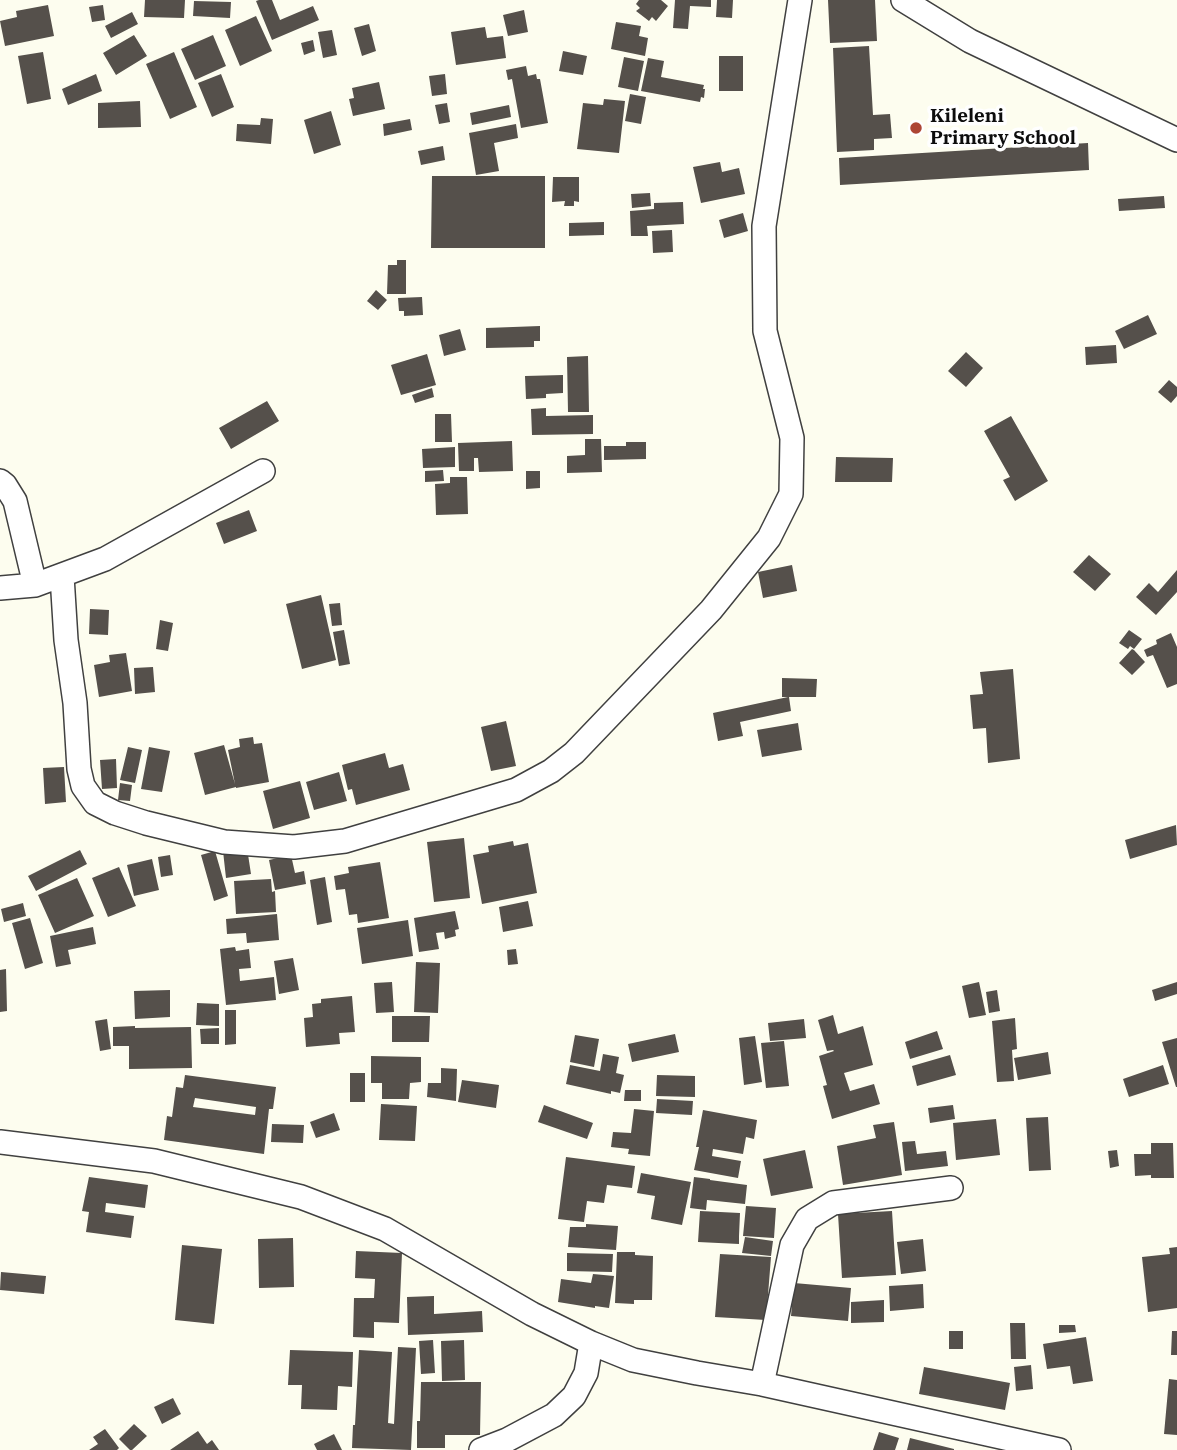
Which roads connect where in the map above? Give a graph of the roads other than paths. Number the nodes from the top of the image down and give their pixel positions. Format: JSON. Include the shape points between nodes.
{"nodes":[{"id":1,"x":800,"y":0,"type":"edge"},
{"id":2,"x":903,"y":0,"type":"edge"},
{"id":3,"x":1177,"y":140,"type":"edge"},
{"id":4,"x":263,"y":471,"type":"dead end"},
{"id":5,"x":0,"y":481,"type":"edge"},
{"id":6,"x":62,"y":576,"type":"junction"},
{"id":7,"x":35,"y":585,"type":"junction"},
{"id":8,"x":0,"y":588,"type":"edge"},
{"id":9,"x":0,"y":1142,"type":"edge"},
{"id":10,"x":951,"y":1188,"type":"dead end"},
{"id":11,"x":591,"y":1343,"type":"junction"},
{"id":12,"x":762,"y":1384,"type":"junction"},
{"id":13,"x":481,"y":1450,"type":"edge"},
{"id":14,"x":1059,"y":1450,"type":"edge"}],
"edges":[{"from":1,"to":6,"type":"street","via":[[764,226],[765,331],[792,438],[791,494],[769,538],[711,610],[551,771],[516,790],[345,841],[294,847],[224,842],[115,813],[95,803],[83,786],[79,769]]},
{"from":2,"to":3,"type":"street","via":[[970,41]]},
{"from":4,"to":6,"type":"street","via":[[104,559]]},
{"from":5,"to":7,"type":"street","via":[[15,501]]},
{"from":6,"to":7,"type":"street"},
{"from":7,"to":8,"type":"street"},
{"from":9,"to":11,"type":"street","via":[[154,1161],[301,1197],[385,1229]]},
{"from":10,"to":12,"type":"street","via":[[833,1203],[807,1219],[792,1245]]},
{"from":11,"to":12,"type":"street","via":[[634,1360]]},
{"from":11,"to":13,"type":"street","via":[[586,1373],[574,1396],[554,1415]]},
{"from":12,"to":14,"type":"street"}]}
